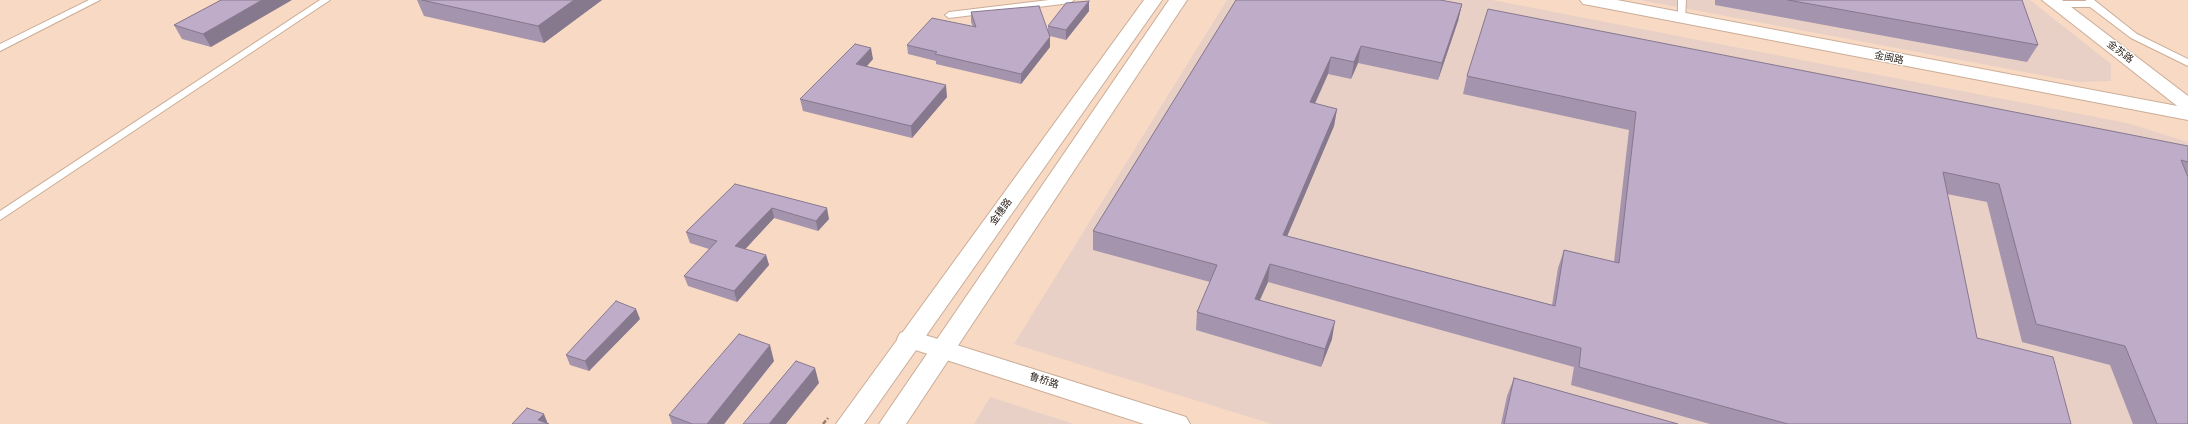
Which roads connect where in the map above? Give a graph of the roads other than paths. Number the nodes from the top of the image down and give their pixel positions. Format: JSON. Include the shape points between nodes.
{"nodes":[{"id":1,"x":96,"y":0,"type":"edge"},
{"id":2,"x":326,"y":0,"type":"edge"},
{"id":3,"x":1070,"y":0,"type":"edge"},
{"id":4,"x":1153,"y":0,"type":"edge"},
{"id":5,"x":1178,"y":0,"type":"edge"},
{"id":6,"x":1589,"y":0,"type":"edge"},
{"id":7,"x":2054,"y":2,"type":"edge"},
{"id":8,"x":2091,"y":2,"type":"edge"},
{"id":9,"x":1682,"y":9,"type":"edge"},
{"id":10,"x":949,"y":15,"type":"dead end"},
{"id":11,"x":0,"y":48,"type":"edge"},
{"id":12,"x":2188,"y":63,"type":"edge"},
{"id":13,"x":2188,"y":105,"type":"edge"},
{"id":14,"x":2188,"y":114,"type":"edge"},
{"id":15,"x":0,"y":216,"type":"edge"},
{"id":16,"x":909,"y":339,"type":"junction"},
{"id":17,"x":942,"y":349,"type":"junction"},
{"id":18,"x":849,"y":424,"type":"edge"},
{"id":19,"x":892,"y":424,"type":"edge"},
{"id":20,"x":1177,"y":424,"type":"edge"}],
"edges":[{"from":1,"to":11,"type":"lane"},
{"from":2,"to":15,"type":"lane"},
{"from":3,"to":10,"type":"lane"},
{"from":4,"to":16,"type":"street","name":"金穗路"},
{"from":5,"to":17,"type":"street"},
{"from":6,"to":9,"type":"street","name":"金闽路"},
{"from":7,"to":8,"type":"lane"},
{"from":7,"to":13,"type":"street","name":"金苏路"},
{"from":8,"to":12,"type":"lane","via":[[2134,36]]},
{"from":9,"to":14,"type":"street","name":"金闽路"},
{"from":16,"to":17,"type":"street","name":"鲁桥路"},
{"from":16,"to":18,"type":"street","name":"金穗路"},
{"from":17,"to":19,"type":"street"},
{"from":17,"to":20,"type":"street","name":"鲁桥路"}]}
